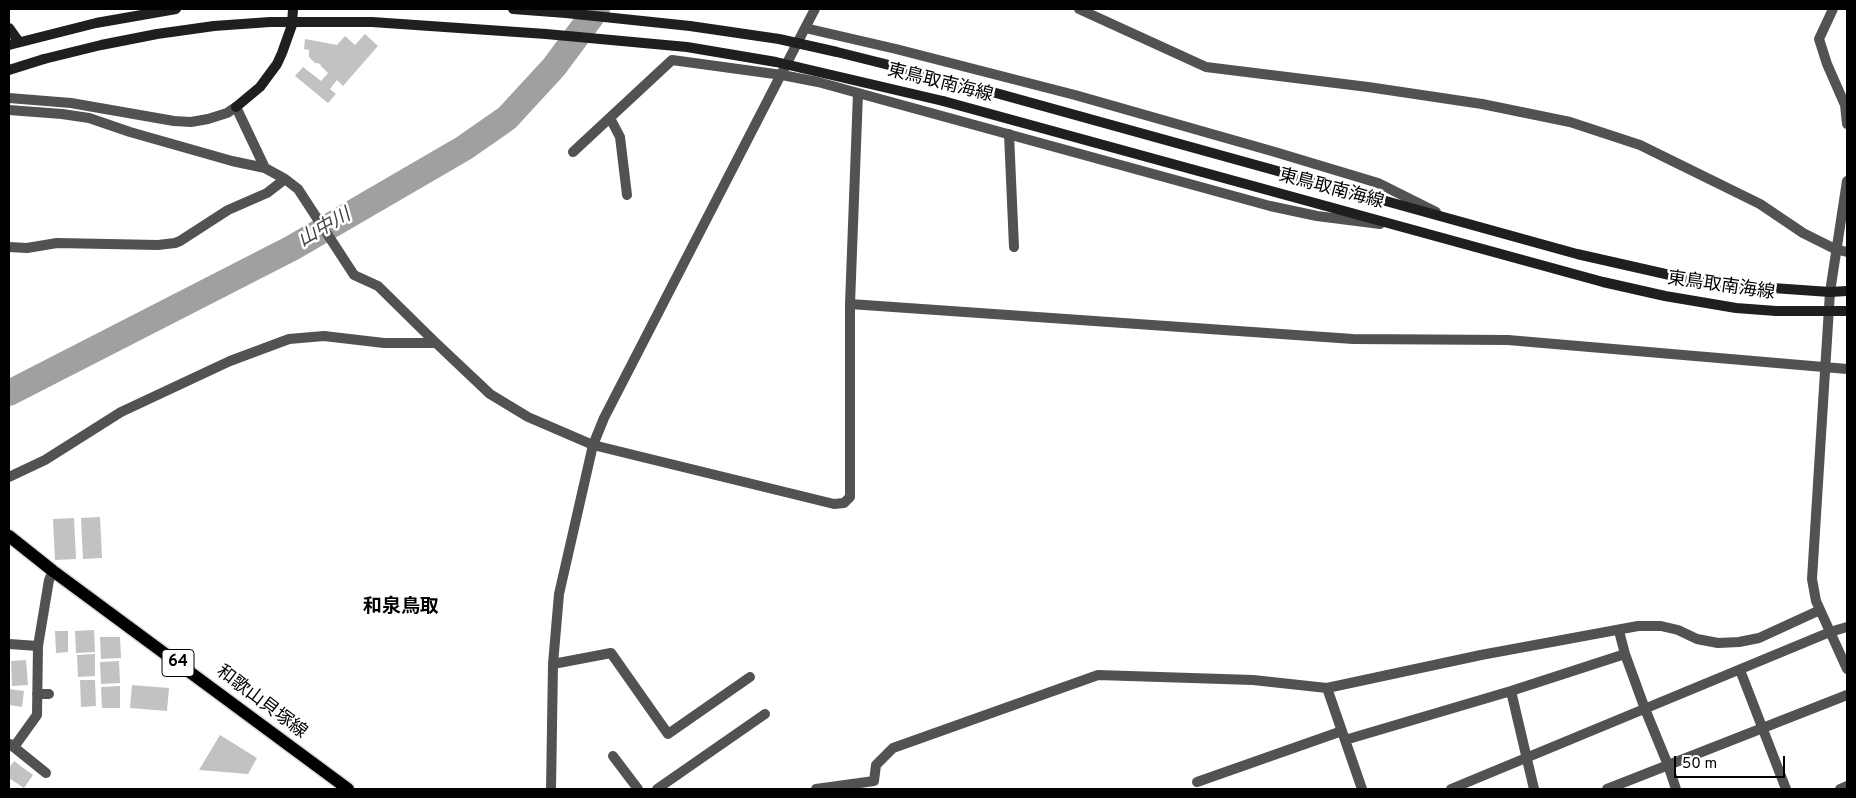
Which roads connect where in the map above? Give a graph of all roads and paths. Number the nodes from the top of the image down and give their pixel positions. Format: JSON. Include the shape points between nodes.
{"nodes":[{"id":1,"x":176,"y":9,"type":"edge"},
{"id":2,"x":293,"y":9,"type":"edge"},
{"id":3,"x":513,"y":9,"type":"edge"},
{"id":4,"x":815,"y":9,"type":"edge"},
{"id":5,"x":1079,"y":9,"type":"edge"},
{"id":6,"x":1832,"y":9,"type":"edge"},
{"id":7,"x":9,"y":28,"type":"edge"},
{"id":8,"x":804,"y":28,"type":"junction"},
{"id":9,"x":14,"y":44,"type":"edge"},
{"id":10,"x":9,"y":70,"type":"edge"},
{"id":11,"x":782,"y":75,"type":"junction"},
{"id":12,"x":858,"y":92,"type":"junction"},
{"id":13,"x":9,"y":98,"type":"edge"},
{"id":14,"x":236,"y":107,"type":"junction"},
{"id":15,"x":9,"y":110,"type":"edge"},
{"id":16,"x":610,"y":118,"type":"junction"},
{"id":17,"x":1847,"y":124,"type":"edge"},
{"id":18,"x":1009,"y":134,"type":"junction"},
{"id":19,"x":573,"y":152,"type":"dead end"},
{"id":20,"x":265,"y":168,"type":"junction"},
{"id":21,"x":285,"y":179,"type":"junction"},
{"id":22,"x":1847,"y":181,"type":"edge"},
{"id":23,"x":627,"y":195,"type":"dead end"},
{"id":24,"x":1449,"y":218,"type":"junction"},
{"id":25,"x":1409,"y":228,"type":"junction"},
{"id":26,"x":9,"y":247,"type":"edge"},
{"id":27,"x":1014,"y":247,"type":"dead end"},
{"id":28,"x":1835,"y":249,"type":"junction"},
{"id":29,"x":1847,"y":252,"type":"edge"},
{"id":30,"x":1847,"y":291,"type":"edge"},
{"id":31,"x":1830,"y":292,"type":"junction"},
{"id":32,"x":850,"y":304,"type":"junction"},
{"id":33,"x":1847,"y":311,"type":"edge"},
{"id":34,"x":1828,"y":312,"type":"junction"},
{"id":35,"x":436,"y":344,"type":"junction"},
{"id":36,"x":1824,"y":367,"type":"junction"},
{"id":37,"x":1847,"y":369,"type":"edge"},
{"id":38,"x":593,"y":445,"type":"junction"},
{"id":39,"x":9,"y":477,"type":"edge"},
{"id":40,"x":9,"y":536,"type":"edge"},
{"id":41,"x":54,"y":571,"type":"junction"},
{"id":42,"x":1820,"y":610,"type":"junction"},
{"id":43,"x":1847,"y":627,"type":"edge"},
{"id":44,"x":1619,"y":630,"type":"junction"},
{"id":45,"x":1830,"y":632,"type":"junction"},
{"id":46,"x":9,"y":644,"type":"edge"},
{"id":47,"x":38,"y":646,"type":"junction"},
{"id":48,"x":1625,"y":654,"type":"junction"},
{"id":49,"x":553,"y":664,"type":"junction"},
{"id":50,"x":1847,"y":669,"type":"edge"},
{"id":51,"x":1740,"y":670,"type":"junction"},
{"id":52,"x":750,"y":677,"type":"dead end"},
{"id":53,"x":1327,"y":688,"type":"junction"},
{"id":54,"x":1511,"y":690,"type":"junction"},
{"id":55,"x":37,"y":694,"type":"junction"},
{"id":56,"x":49,"y":694,"type":"dead end"},
{"id":57,"x":1847,"y":695,"type":"edge"},
{"id":58,"x":1645,"y":709,"type":"junction"},
{"id":59,"x":765,"y":714,"type":"dead end"},
{"id":60,"x":1762,"y":728,"type":"junction"},
{"id":61,"x":1343,"y":735,"type":"junction"},
{"id":62,"x":11,"y":745,"type":"edge"},
{"id":63,"x":613,"y":756,"type":"dead end"},
{"id":64,"x":1528,"y":758,"type":"junction"},
{"id":65,"x":1668,"y":765,"type":"junction"},
{"id":66,"x":46,"y":773,"type":"dead end"},
{"id":67,"x":1197,"y":782,"type":"dead end"},
{"id":68,"x":1847,"y":786,"type":"edge"},
{"id":69,"x":348,"y":789,"type":"edge"},
{"id":70,"x":551,"y":789,"type":"edge"},
{"id":71,"x":638,"y":789,"type":"edge"},
{"id":72,"x":657,"y":789,"type":"edge"},
{"id":73,"x":816,"y":789,"type":"edge"},
{"id":74,"x":1362,"y":789,"type":"edge"},
{"id":75,"x":1451,"y":789,"type":"edge"},
{"id":76,"x":1534,"y":789,"type":"edge"},
{"id":77,"x":1607,"y":789,"type":"edge"},
{"id":78,"x":1676,"y":789,"type":"edge"},
{"id":79,"x":1786,"y":789,"type":"edge"},
{"id":80,"x":1840,"y":789,"type":"edge"}],
"edges":[{"from":1,"to":9,"type":"main road","via":[[96,22]]},
{"from":2,"to":14,"type":"main road","via":[[292,26],[277,64],[260,87]]},
{"from":3,"to":24,"type":"main road","name":"東鳥取南海線","bridge":true,"via":[[680,25],[837,52]]},
{"from":4,"to":8,"type":"street"},
{"from":5,"to":28,"type":"street","via":[[1206,67],[1368,87],[1570,122],[1640,145],[1760,204],[1803,233]]},
{"from":6,"to":17,"type":"street","via":[[1819,39],[1845,105]]},
{"from":7,"to":9,"type":"main road"},
{"from":8,"to":11,"type":"street"},
{"from":8,"to":24,"type":"street","via":[[1075,95],[1275,152],[1378,183]]},
{"from":10,"to":25,"type":"main road","name":"東鳥取南海線","bridge":true,"via":[[44,58],[157,34],[270,22],[372,22],[687,47],[776,62],[943,101]]},
{"from":11,"to":12,"type":"street"},
{"from":11,"to":16,"type":"street","via":[[672,60]]},
{"from":11,"to":38,"type":"street","via":[[608,410]]},
{"from":12,"to":18,"type":"street"},
{"from":12,"to":32,"type":"street"},
{"from":13,"to":14,"type":"street","via":[[191,122],[227,113]]},
{"from":14,"to":20,"type":"street"},
{"from":15,"to":20,"type":"street","via":[[89,118]]},
{"from":16,"to":19,"type":"street"},
{"from":16,"to":23,"type":"street","via":[[620,137]]},
{"from":18,"to":25,"type":"street","via":[[1270,206],[1317,216]]},
{"from":18,"to":27,"type":"street"},
{"from":20,"to":21,"type":"street"},
{"from":21,"to":26,"type":"street","via":[[267,193],[228,210],[175,243],[57,243],[33,248]]},
{"from":21,"to":35,"type":"street","via":[[306,200],[354,275],[378,286]]},
{"from":22,"to":28,"type":"street"},
{"from":24,"to":31,"type":"main road","name":"東鳥取南海線","via":[[1577,254],[1692,280]]},
{"from":25,"to":34,"type":"main road","name":"東鳥取南海線","via":[[1664,296],[1736,308]]},
{"from":28,"to":29,"type":"street"},
{"from":28,"to":31,"type":"street"},
{"from":30,"to":31,"type":"main road","name":"東鳥取南海線"},
{"from":31,"to":34,"type":"street"},
{"from":32,"to":36,"type":"street","via":[[1352,339],[1508,340]]},
{"from":32,"to":38,"type":"street","via":[[850,497],[844,504]]},
{"from":33,"to":34,"type":"main road","name":"東鳥取南海線"},
{"from":34,"to":36,"type":"street"},
{"from":35,"to":38,"type":"street","via":[[490,394],[528,417]]},
{"from":35,"to":39,"type":"street","via":[[384,343],[324,336],[289,339],[230,361],[121,412],[45,460]]},
{"from":36,"to":37,"type":"street"},
{"from":36,"to":42,"type":"street","via":[[1812,579]]},
{"from":38,"to":49,"type":"street","via":[[559,594]]},
{"from":40,"to":41,"type":"main road","name":"和歌山貝塚線","number":"64"},
{"from":41,"to":47,"type":"street","via":[[49,580]]},
{"from":41,"to":69,"type":"main road","name":"和歌山貝塚線","number":"64"},
{"from":42,"to":44,"type":"street","via":[[1759,638],[1739,642],[1697,639],[1661,626]]},
{"from":42,"to":45,"type":"street"},
{"from":43,"to":45,"type":"street"},
{"from":44,"to":48,"type":"street"},
{"from":44,"to":53,"type":"street"},
{"from":45,"to":50,"type":"street"},
{"from":45,"to":51,"type":"street"},
{"from":46,"to":47,"type":"street"},
{"from":47,"to":55,"type":"street"},
{"from":48,"to":54,"type":"street"},
{"from":48,"to":58,"type":"street"},
{"from":49,"to":52,"type":"street","via":[[611,653],[668,734]]},
{"from":49,"to":70,"type":"street"},
{"from":51,"to":58,"type":"street"},
{"from":51,"to":60,"type":"street"},
{"from":53,"to":61,"type":"street"},
{"from":53,"to":73,"type":"street","via":[[1253,680],[1098,675],[893,748],[876,766],[874,782]]},
{"from":54,"to":61,"type":"street"},
{"from":54,"to":64,"type":"street"},
{"from":55,"to":56,"type":"street"},
{"from":55,"to":62,"type":"street","via":[[37,715]]},
{"from":57,"to":60,"type":"street"},
{"from":58,"to":64,"type":"street"},
{"from":58,"to":65,"type":"street"},
{"from":59,"to":72,"type":"street"},
{"from":60,"to":65,"type":"street"},
{"from":60,"to":79,"type":"street"},
{"from":61,"to":67,"type":"street"},
{"from":61,"to":74,"type":"street"},
{"from":62,"to":66,"type":"street"},
{"from":63,"to":71,"type":"street"},
{"from":64,"to":75,"type":"street"},
{"from":64,"to":76,"type":"street"},
{"from":65,"to":77,"type":"street"},
{"from":65,"to":78,"type":"street"},
{"from":68,"to":80,"type":"street"}]}
